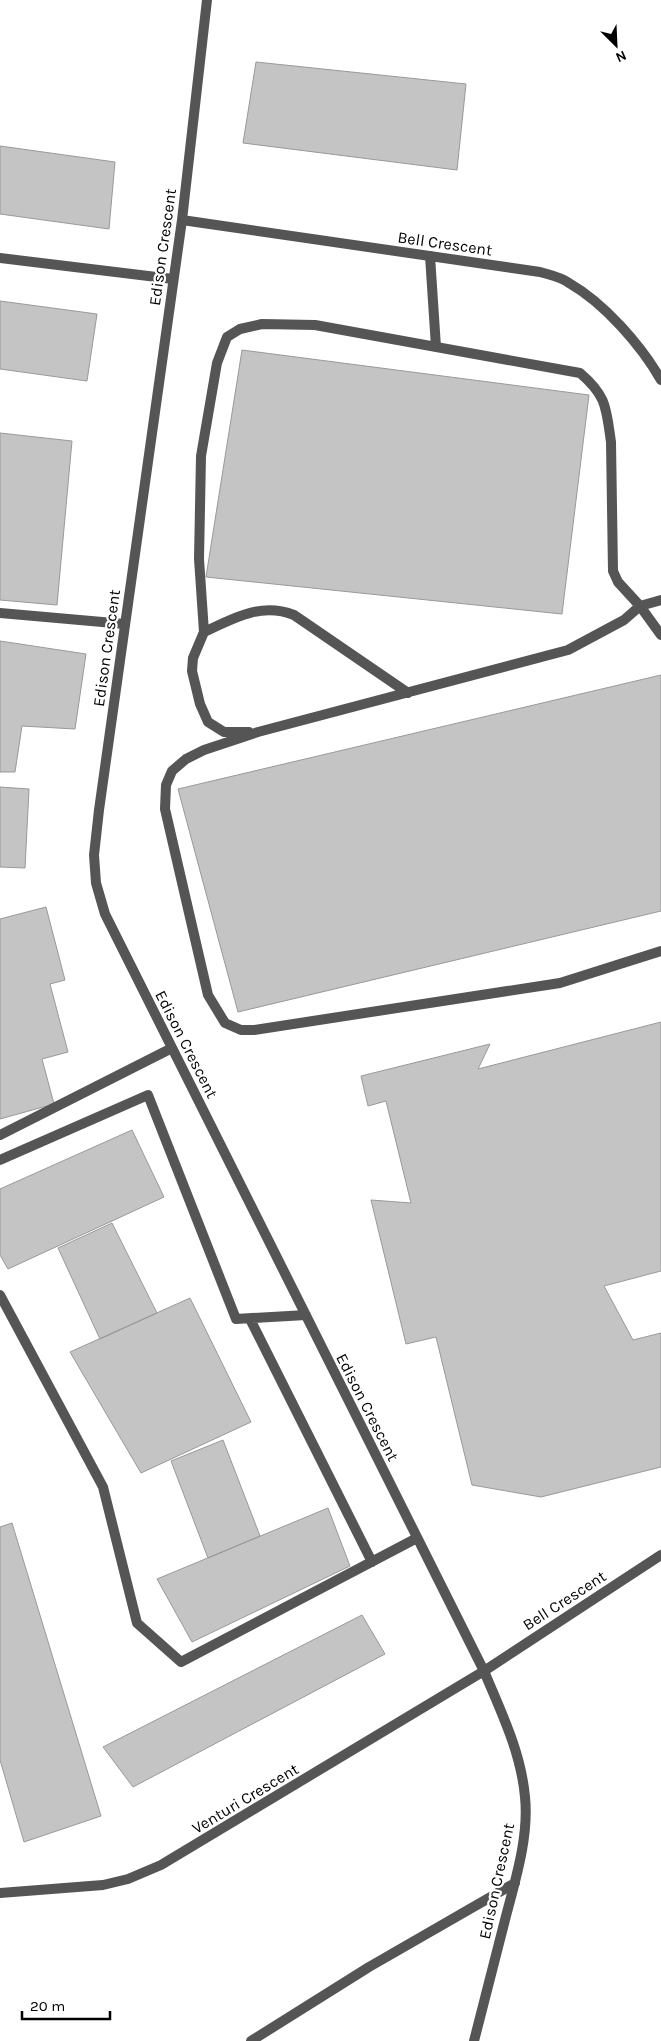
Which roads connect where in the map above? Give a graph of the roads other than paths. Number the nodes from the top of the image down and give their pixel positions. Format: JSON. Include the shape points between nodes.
{"nodes":[{"id":1,"x":207,"y":0,"type":"edge"},
{"id":2,"x":182,"y":220,"type":"junction"},
{"id":3,"x":430,"y":256,"type":"junction"},
{"id":4,"x":0,"y":258,"type":"edge"},
{"id":5,"x":173,"y":279,"type":"junction"},
{"id":6,"x":436,"y":347,"type":"junction"},
{"id":7,"x":661,"y":380,"type":"edge"},
{"id":8,"x":661,"y":600,"type":"edge"},
{"id":9,"x":640,"y":606,"type":"junction"},
{"id":10,"x":0,"y":613,"type":"edge"},
{"id":11,"x":125,"y":624,"type":"junction"},
{"id":12,"x":204,"y":632,"type":"junction"},
{"id":13,"x":661,"y":636,"type":"edge"},
{"id":14,"x":408,"y":693,"type":"junction"},
{"id":15,"x":258,"y":732,"type":"junction"},
{"id":16,"x":661,"y":950,"type":"edge"},
{"id":17,"x":172,"y":1048,"type":"junction"},
{"id":18,"x":0,"y":1135,"type":"edge"},
{"id":19,"x":0,"y":1160,"type":"edge"},
{"id":20,"x":0,"y":1295,"type":"edge"},
{"id":21,"x":306,"y":1315,"type":"junction"},
{"id":22,"x":250,"y":1318,"type":"junction"},
{"id":23,"x":417,"y":1538,"type":"junction"},
{"id":24,"x":661,"y":1555,"type":"edge"},
{"id":25,"x":372,"y":1562,"type":"junction"},
{"id":26,"x":484,"y":1671,"type":"junction"},
{"id":27,"x":514,"y":1883,"type":"junction"},
{"id":28,"x":0,"y":1893,"type":"edge"},
{"id":29,"x":251,"y":2041,"type":"edge"},
{"id":30,"x":474,"y":2041,"type":"edge"}],
"edges":[{"from":1,"to":2,"type":"street","name":"Edison Crescent"},
{"from":2,"to":3,"type":"street","name":"Bell Crescent"},
{"from":2,"to":5,"type":"street","name":"Edison Crescent"},
{"from":3,"to":6,"type":"street"},
{"from":3,"to":7,"type":"street","name":"Bell Crescent","via":[[540,272],[568,282],[591,297],[629,336]]},
{"from":4,"to":5,"type":"street"},
{"from":5,"to":11,"type":"street","name":"Edison Crescent"},
{"from":6,"to":9,"type":"street","via":[[580,373],[600,392],[611,442],[613,572]]},
{"from":6,"to":12,"type":"street","via":[[315,325],[262,324],[240,329],[227,337],[217,363],[201,456],[199,559]]},
{"from":8,"to":9,"type":"street"},
{"from":9,"to":13,"type":"street"},
{"from":9,"to":14,"type":"street","via":[[624,620],[568,650]]},
{"from":10,"to":11,"type":"street"},
{"from":11,"to":17,"type":"street","name":"Edison Crescent","via":[[99,810],[94,855],[96,883],[105,914]]},
{"from":12,"to":14,"type":"street","via":[[244,613],[281,610],[294,614]]},
{"from":12,"to":15,"type":"street","via":[[193,658],[192,671],[208,722],[224,732]]},
{"from":14,"to":15,"type":"street"},
{"from":15,"to":16,"type":"street","via":[[186,759],[172,771],[166,785],[165,808],[208,995],[225,1023],[241,1030],[254,1030],[560,983]]},
{"from":17,"to":18,"type":"street"},
{"from":17,"to":21,"type":"street","name":"Edison Crescent"},
{"from":19,"to":22,"type":"street","via":[[148,1095],[236,1319]]},
{"from":20,"to":25,"type":"street","via":[[103,1487],[137,1623],[181,1662]]},
{"from":21,"to":22,"type":"street"},
{"from":21,"to":23,"type":"street","name":"Edison Crescent"},
{"from":22,"to":25,"type":"street"},
{"from":23,"to":25,"type":"street"},
{"from":23,"to":26,"type":"street","name":"Edison Crescent"},
{"from":24,"to":26,"type":"street","name":"Bell Crescent"},
{"from":26,"to":27,"type":"street","name":"Edison Crescent","via":[[508,1727],[519,1762],[525,1798],[524,1836]]},
{"from":26,"to":28,"type":"street","name":"Venturi Crescent","via":[[161,1865],[103,1885]]},
{"from":27,"to":29,"type":"street"},
{"from":27,"to":30,"type":"street","name":"Edison Crescent"}]}
